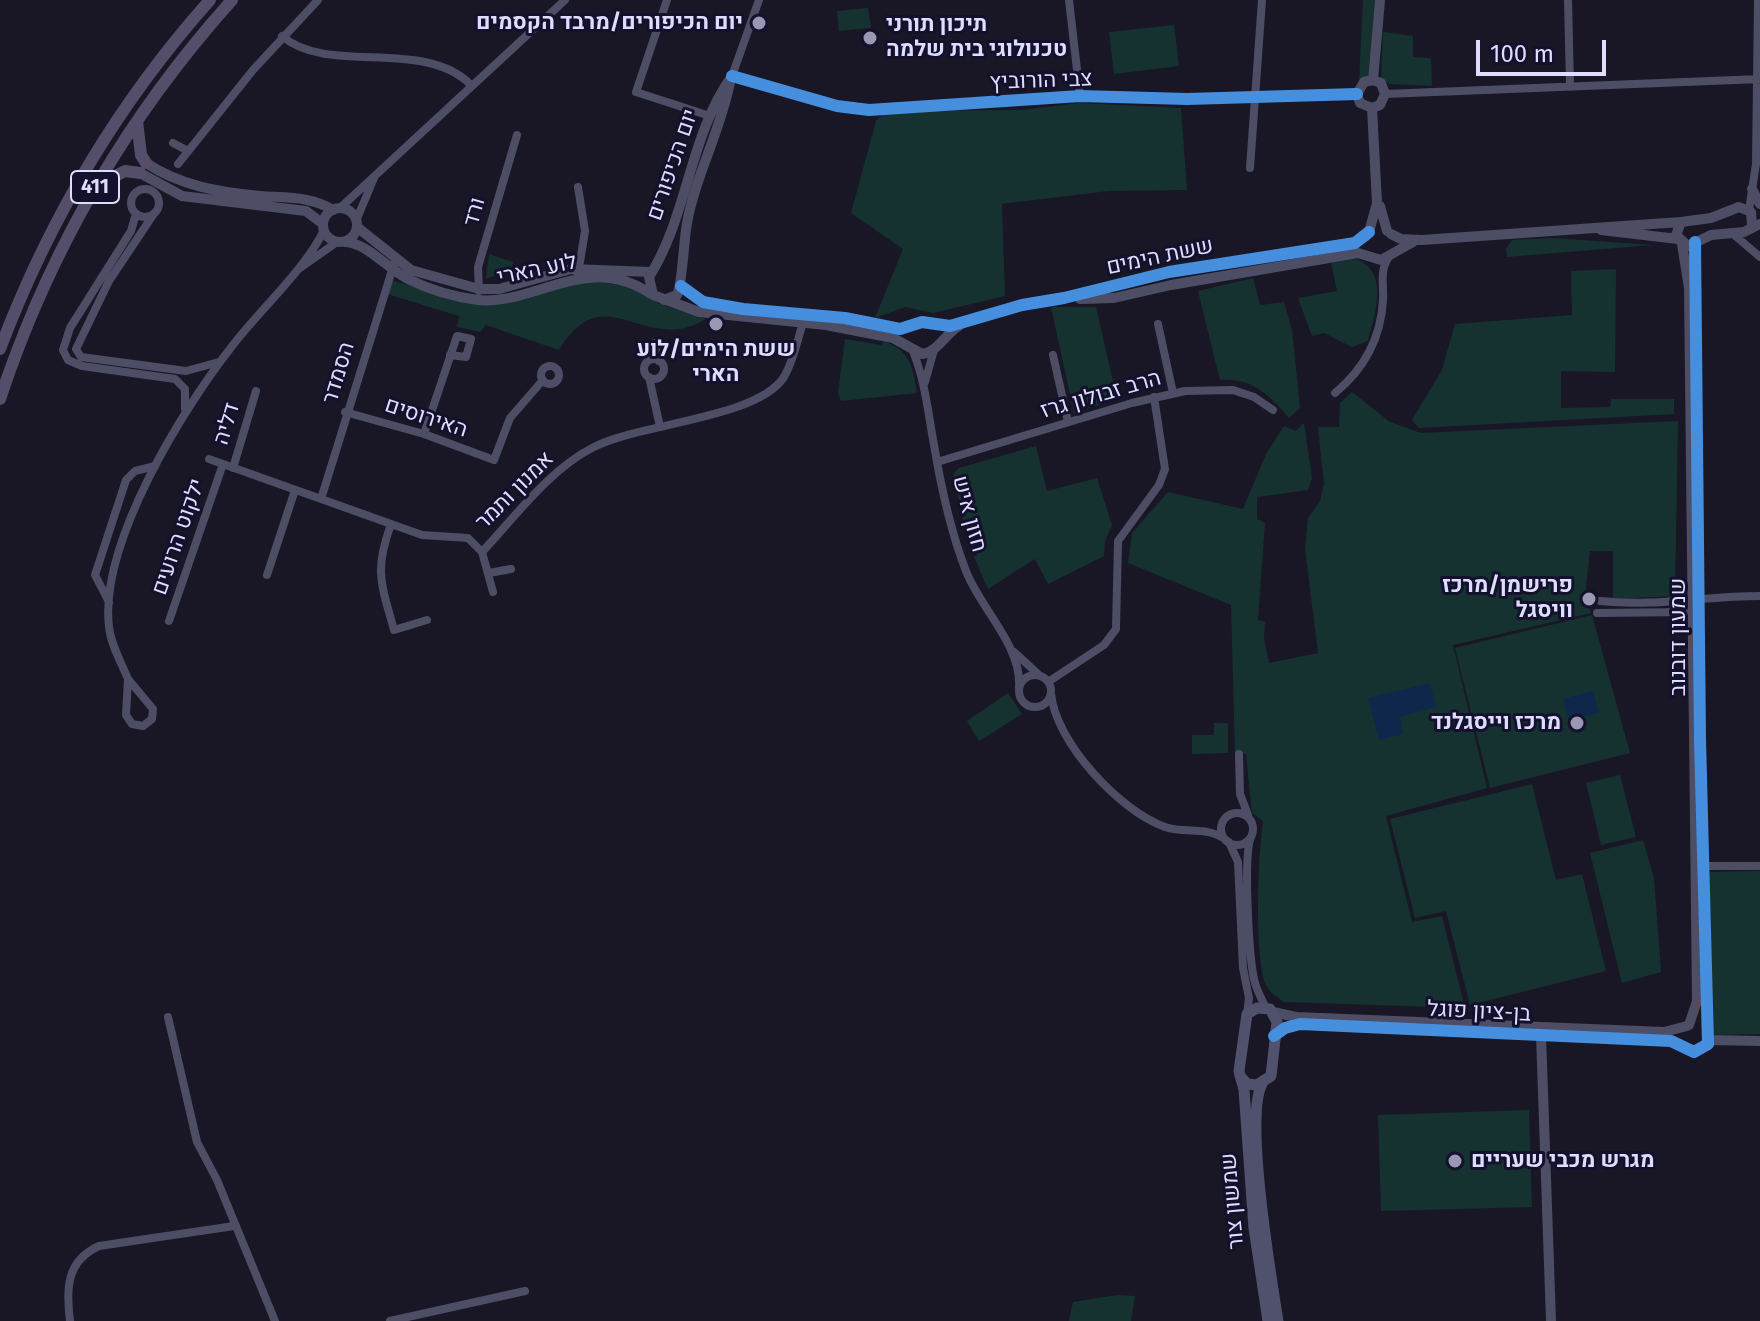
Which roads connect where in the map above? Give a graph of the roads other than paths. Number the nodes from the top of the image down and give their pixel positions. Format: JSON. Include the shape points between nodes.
{"nodes":[{"id":1,"x":210,"y":0,"type":"edge"},
{"id":2,"x":232,"y":0,"type":"edge"},
{"id":3,"x":318,"y":0,"type":"edge"},
{"id":4,"x":565,"y":0,"type":"edge"},
{"id":5,"x":667,"y":0,"type":"edge"},
{"id":6,"x":759,"y":0,"type":"edge"},
{"id":7,"x":1069,"y":0,"type":"edge"},
{"id":8,"x":1262,"y":0,"type":"edge"},
{"id":9,"x":1380,"y":0,"type":"edge"},
{"id":10,"x":1568,"y":0,"type":"edge"},
{"id":11,"x":1758,"y":0,"type":"edge"},
{"id":12,"x":282,"y":36,"type":"junction"},
{"id":13,"x":732,"y":76,"type":"junction"},
{"id":14,"x":1758,"y":79,"type":"edge"},
{"id":15,"x":1373,"y":80,"type":"junction"},
{"id":16,"x":471,"y":85,"type":"junction"},
{"id":17,"x":1570,"y":85,"type":"junction"},
{"id":18,"x":1357,"y":94,"type":"junction"},
{"id":19,"x":1385,"y":94,"type":"junction"},
{"id":20,"x":1080,"y":96,"type":"junction"},
{"id":21,"x":1254,"y":97,"type":"junction"},
{"id":22,"x":1372,"y":108,"type":"junction"},
{"id":23,"x":710,"y":116,"type":"junction"},
{"id":24,"x":137,"y":121,"type":"junction"},
{"id":25,"x":517,"y":135,"type":"dead end"},
{"id":26,"x":173,"y":143,"type":"dead end"},
{"id":27,"x":188,"y":151,"type":"junction"},
{"id":28,"x":178,"y":164,"type":"dead end"},
{"id":29,"x":380,"y":167,"type":"junction"},
{"id":30,"x":143,"y":168,"type":"junction"},
{"id":31,"x":1250,"y":168,"type":"dead end"},
{"id":32,"x":95,"y":187,"type":"junction"},
{"id":33,"x":578,"y":187,"type":"dead end"},
{"id":34,"x":1752,"y":187,"type":"junction"},
{"id":35,"x":1377,"y":189,"type":"junction"},
{"id":36,"x":1760,"y":204,"type":"edge"},
{"id":37,"x":336,"y":209,"type":"junction"},
{"id":38,"x":136,"y":214,"type":"junction"},
{"id":39,"x":153,"y":215,"type":"junction"},
{"id":40,"x":1751,"y":218,"type":"edge"},
{"id":41,"x":1681,"y":222,"type":"junction"},
{"id":42,"x":357,"y":224,"type":"junction"},
{"id":43,"x":324,"y":227,"type":"junction"},
{"id":44,"x":1587,"y":228,"type":"junction"},
{"id":45,"x":1389,"y":232,"type":"junction"},
{"id":46,"x":1732,"y":233,"type":"junction"},
{"id":47,"x":1367,"y":234,"type":"junction"},
{"id":48,"x":1422,"y":240,"type":"junction"},
{"id":49,"x":1680,"y":241,"type":"junction"},
{"id":50,"x":341,"y":242,"type":"junction"},
{"id":51,"x":1695,"y":242,"type":"junction"},
{"id":52,"x":1751,"y":250,"type":"junction"},
{"id":53,"x":1391,"y":254,"type":"junction"},
{"id":54,"x":1370,"y":257,"type":"junction"},
{"id":55,"x":1760,"y":257,"type":"edge"},
{"id":56,"x":394,"y":265,"type":"junction"},
{"id":57,"x":292,"y":272,"type":"junction"},
{"id":58,"x":668,"y":273,"type":"junction"},
{"id":59,"x":578,"y":274,"type":"junction"},
{"id":60,"x":1382,"y":279,"type":"junction"},
{"id":61,"x":480,"y":294,"type":"junction"},
{"id":62,"x":658,"y":297,"type":"junction"},
{"id":63,"x":1064,"y":298,"type":"junction"},
{"id":64,"x":804,"y":319,"type":"junction"},
{"id":65,"x":930,"y":323,"type":"junction"},
{"id":66,"x":963,"y":324,"type":"junction"},
{"id":67,"x":1158,"y":324,"type":"dead end"},
{"id":68,"x":913,"y":326,"type":"junction"},
{"id":69,"x":655,"y":343,"type":"dead end"},
{"id":70,"x":936,"y":347,"type":"junction"},
{"id":71,"x":911,"y":348,"type":"junction"},
{"id":72,"x":0,"y":349,"type":"edge"},
{"id":73,"x":450,"y":355,"type":"dead end"},
{"id":74,"x":1053,"y":355,"type":"dead end"},
{"id":75,"x":659,"y":361,"type":"junction"},
{"id":76,"x":220,"y":362,"type":"junction"},
{"id":77,"x":649,"y":377,"type":"junction"},
{"id":78,"x":543,"y":380,"type":"dead end"},
{"id":79,"x":256,"y":391,"type":"dead end"},
{"id":80,"x":1173,"y":393,"type":"junction"},
{"id":81,"x":1335,"y":393,"type":"dead end"},
{"id":82,"x":925,"y":395,"type":"junction"},
{"id":83,"x":1154,"y":397,"type":"junction"},
{"id":84,"x":0,"y":399,"type":"edge"},
{"id":85,"x":1273,"y":410,"type":"dead end"},
{"id":86,"x":185,"y":412,"type":"junction"},
{"id":87,"x":345,"y":412,"type":"junction"},
{"id":88,"x":1068,"y":422,"type":"junction"},
{"id":89,"x":660,"y":427,"type":"junction"},
{"id":90,"x":424,"y":434,"type":"junction"},
{"id":91,"x":209,"y":459,"type":"dead end"},
{"id":92,"x":937,"y":462,"type":"junction"},
{"id":93,"x":223,"y":464,"type":"junction"},
{"id":94,"x":155,"y":466,"type":"junction"},
{"id":95,"x":233,"y":468,"type":"junction"},
{"id":96,"x":295,"y":490,"type":"junction"},
{"id":97,"x":321,"y":499,"type":"junction"},
{"id":98,"x":391,"y":524,"type":"junction"},
{"id":99,"x":482,"y":552,"type":"junction"},
{"id":100,"x":511,"y":569,"type":"dead end"},
{"id":101,"x":489,"y":573,"type":"junction"},
{"id":102,"x":267,"y":575,"type":"dead end"},
{"id":103,"x":493,"y":592,"type":"dead end"},
{"id":104,"x":1760,"y":596,"type":"edge"},
{"id":105,"x":1600,"y":601,"type":"dead end"},
{"id":106,"x":109,"y":602,"type":"junction"},
{"id":107,"x":1694,"y":605,"type":"junction"},
{"id":108,"x":1597,"y":613,"type":"dead end"},
{"id":109,"x":427,"y":620,"type":"dead end"},
{"id":110,"x":169,"y":621,"type":"dead end"},
{"id":111,"x":1001,"y":635,"type":"junction"},
{"id":112,"x":1040,"y":676,"type":"junction"},
{"id":113,"x":128,"y":679,"type":"junction"},
{"id":114,"x":1048,"y":682,"type":"junction"},
{"id":115,"x":1019,"y":687,"type":"junction"},
{"id":116,"x":1051,"y":693,"type":"junction"},
{"id":117,"x":1034,"y":707,"type":"junction"},
{"id":118,"x":1063,"y":729,"type":"junction"},
{"id":119,"x":1239,"y":754,"type":"dead end"},
{"id":120,"x":1240,"y":794,"type":"junction"},
{"id":121,"x":1227,"y":817,"type":"junction"},
{"id":122,"x":1250,"y":819,"type":"junction"},
{"id":123,"x":1198,"y":830,"type":"junction"},
{"id":124,"x":1251,"y":837,"type":"junction"},
{"id":125,"x":1227,"y":841,"type":"junction"},
{"id":126,"x":1698,"y":866,"type":"junction"},
{"id":127,"x":1760,"y":866,"type":"edge"},
{"id":128,"x":1270,"y":1010,"type":"junction"},
{"id":129,"x":1247,"y":1014,"type":"junction"},
{"id":130,"x":168,"y":1017,"type":"dead end"},
{"id":131,"x":1688,"y":1026,"type":"junction"},
{"id":132,"x":1541,"y":1035,"type":"junction"},
{"id":133,"x":1708,"y":1035,"type":"junction"},
{"id":134,"x":1274,"y":1036,"type":"junction"},
{"id":135,"x":1760,"y":1041,"type":"edge"},
{"id":136,"x":1684,"y":1046,"type":"junction"},
{"id":137,"x":1241,"y":1077,"type":"junction"},
{"id":138,"x":1262,"y":1084,"type":"junction"},
{"id":139,"x":234,"y":1226,"type":"junction"},
{"id":140,"x":525,"y":1291,"type":"dead end"},
{"id":141,"x":70,"y":1321,"type":"edge"},
{"id":142,"x":275,"y":1321,"type":"edge"},
{"id":143,"x":390,"y":1321,"type":"edge"},
{"id":144,"x":1268,"y":1321,"type":"edge"},
{"id":145,"x":1278,"y":1321,"type":"edge"},
{"id":146,"x":1551,"y":1321,"type":"edge"}],
"edges":[{"from":1,"to":72,"type":"main road","number":"411","via":[[89,165],[43,247]]},
{"from":2,"to":24,"type":"main road","number":"411"},
{"from":3,"to":12,"type":"street"},
{"from":4,"to":16,"type":"street"},
{"from":5,"to":23,"type":"street","via":[[636,92]]},
{"from":6,"to":13,"type":"street","name":"יום הכיפורים"},
{"from":7,"to":20,"type":"street"},
{"from":8,"to":21,"type":"street"},
{"from":9,"to":15,"type":"street"},
{"from":10,"to":17,"type":"street"},
{"from":11,"to":14,"type":"street"},
{"from":12,"to":16,"type":"street","via":[[306,50],[448,66]]},
{"from":12,"to":27,"type":"street"},
{"from":13,"to":20,"type":"street","name":"צבי הורוביץ","via":[[860,110]]},
{"from":13,"to":23,"type":"street","name":"יום הכיפורים"},
{"from":13,"to":58,"type":"street","name":"יום הכיפורים"},
{"from":14,"to":17,"type":"street"},
{"from":14,"to":34,"type":"street"},
{"from":15,"to":18,"type":"street","via":[[1364,82]]},
{"from":15,"to":19,"type":"street","via":[[1381,83]]},
{"from":16,"to":29,"type":"street"},
{"from":17,"to":19,"type":"street"},
{"from":18,"to":21,"type":"street","name":"צבי הורוביץ"},
{"from":18,"to":22,"type":"street","via":[[1360,103]]},
{"from":19,"to":22,"type":"street"},
{"from":20,"to":21,"type":"street","name":"צבי הורוביץ"},
{"from":21,"to":31,"type":"street"},
{"from":22,"to":35,"type":"street"},
{"from":23,"to":58,"type":"street","name":"יום הכיפורים","via":[[665,253]]},
{"from":24,"to":30,"type":"main road"},
{"from":24,"to":32,"type":"main road","number":"411"},
{"from":25,"to":61,"type":"street","name":"ורד","via":[[478,267]]},
{"from":26,"to":27,"type":"street"},
{"from":27,"to":28,"type":"street"},
{"from":29,"to":37,"type":"street"},
{"from":29,"to":42,"type":"street"},
{"from":30,"to":32,"type":"main road","via":[[117,173]]},
{"from":30,"to":37,"type":"street","via":[[197,187],[303,199]]},
{"from":30,"to":43,"type":"street","via":[[182,196],[306,211]]},
{"from":32,"to":84,"type":"main road","number":"411","via":[[41,289]]},
{"from":33,"to":59,"type":"street","via":[[585,231]]},
{"from":34,"to":36,"type":"street"},
{"from":34,"to":40,"type":"street"},
{"from":35,"to":45,"type":"street"},
{"from":35,"to":47,"type":"street","via":[[1376,215]]},
{"from":37,"to":42,"type":"street","via":[[351,213]]},
{"from":37,"to":43,"type":"street"},
{"from":38,"to":39,"type":"street"},
{"from":38,"to":39,"type":"street","via":[[132,199],[146,189],[159,201]]},
{"from":38,"to":86,"type":"street","via":[[131,231],[70,328],[63,350],[68,360],[82,366],[175,379],[185,389]]},
{"from":39,"to":76,"type":"street","via":[[109,281],[76,349],[81,357],[186,371]]},
{"from":40,"to":41,"type":"street"},
{"from":40,"to":46,"type":"street"},
{"from":40,"to":52,"type":"street"},
{"from":41,"to":44,"type":"street"},
{"from":41,"to":49,"type":"street","name":"שמעון דובנוב","via":[[1676,229]]},
{"from":42,"to":50,"type":"street","via":[[353,236]]},
{"from":42,"to":56,"type":"street","name":"לוע הארי"},
{"from":43,"to":50,"type":"street"},
{"from":43,"to":57,"type":"street"},
{"from":44,"to":48,"type":"street"},
{"from":44,"to":49,"type":"street"},
{"from":45,"to":47,"type":"street","via":[[1378,228]]},
{"from":45,"to":48,"type":"street"},
{"from":45,"to":53,"type":"street","via":[[1395,243]]},
{"from":46,"to":51,"type":"street"},
{"from":46,"to":52,"type":"street"},
{"from":47,"to":54,"type":"street","via":[[1364,248]]},
{"from":47,"to":63,"type":"street","name":"ששת הימים","via":[[1355,243],[1169,272]]},
{"from":48,"to":53,"type":"street"},
{"from":49,"to":51,"type":"street"},
{"from":49,"to":107,"type":"street","name":"שמעון דובנוב","via":[[1689,288]]},
{"from":50,"to":56,"type":"street","name":"לוע הארי","via":[[356,244]]},
{"from":50,"to":57,"type":"street"},
{"from":51,"to":107,"type":"street","name":"שמעון דובנוב"},
{"from":52,"to":55,"type":"street"},
{"from":53,"to":54,"type":"street","via":[[1381,260]]},
{"from":53,"to":60,"type":"street"},
{"from":54,"to":60,"type":"street"},
{"from":54,"to":63,"type":"street","name":"ששת הימים","via":[[1358,253],[1114,298]]},
{"from":56,"to":61,"type":"street","name":"לוע הארי","via":[[428,288]]},
{"from":56,"to":87,"type":"street","name":"הסמדר"},
{"from":57,"to":76,"type":"street"},
{"from":58,"to":59,"type":"street","name":"לוע הארי"},
{"from":58,"to":62,"type":"street","via":[[648,286]]},
{"from":58,"to":62,"type":"street","via":[[677,295]]},
{"from":58,"to":64,"type":"street","via":[[703,302]]},
{"from":59,"to":61,"type":"street","name":"לוע הארי","via":[[501,299]]},
{"from":59,"to":62,"type":"street","name":"לוע הארי","via":[[635,285]]},
{"from":60,"to":81,"type":"street","via":[[1382,309],[1372,348]]},
{"from":62,"to":64,"type":"street","via":[[718,315]]},
{"from":63,"to":66,"type":"street","name":"ששת הימים"},
{"from":64,"to":68,"type":"street"},
{"from":64,"to":71,"type":"street","via":[[895,338]]},
{"from":64,"to":89,"type":"street","name":"אמנון ותמר","via":[[777,386],[752,401]]},
{"from":65,"to":66,"type":"street","name":"ששת הימים"},
{"from":65,"to":68,"type":"street"},
{"from":65,"to":70,"type":"street","via":[[938,332]]},
{"from":66,"to":70,"type":"street","name":"ששת הימים"},
{"from":67,"to":80,"type":"street"},
{"from":68,"to":71,"type":"street","via":[[908,334]]},
{"from":69,"to":75,"type":"street"},
{"from":70,"to":71,"type":"street","via":[[922,354]]},
{"from":70,"to":82,"type":"street","name":"חזון איש","via":[[926,371]]},
{"from":71,"to":82,"type":"street","name":"חזון איש"},
{"from":73,"to":90,"type":"street"},
{"from":74,"to":88,"type":"street"},
{"from":75,"to":77,"type":"street","via":[[646,363]]},
{"from":75,"to":77,"type":"street","via":[[663,375]]},
{"from":76,"to":86,"type":"street"},
{"from":77,"to":89,"type":"street"},
{"from":78,"to":90,"type":"street","name":"האירוסים","via":[[510,418],[494,460]]},
{"from":79,"to":95,"type":"street","name":"דליה"},
{"from":80,"to":83,"type":"street","name":"הרב זבולון גרז"},
{"from":80,"to":85,"type":"street","name":"הרב זבולון גרז","via":[[1226,389],[1248,394]]},
{"from":82,"to":92,"type":"street","name":"חזון איש"},
{"from":83,"to":88,"type":"street","name":"הרב זבולון גרז"},
{"from":83,"to":114,"type":"street","via":[[1165,469],[1118,541],[1116,629],[1104,645]]},
{"from":86,"to":94,"type":"street"},
{"from":87,"to":90,"type":"street","name":"האירוסים"},
{"from":87,"to":97,"type":"street","name":"הסמדר"},
{"from":88,"to":92,"type":"street","name":"הרב זבולון גרז"},
{"from":89,"to":99,"type":"street","name":"אמנון ותמר","via":[[595,446],[564,465]]},
{"from":91,"to":93,"type":"street","name":"אמנון ותמר"},
{"from":92,"to":111,"type":"street","name":"חזון איש","via":[[964,565]]},
{"from":93,"to":95,"type":"street","name":"אמנון ותמר"},
{"from":93,"to":110,"type":"street","name":"ילקוט הרועים"},
{"from":94,"to":106,"type":"street","via":[[127,533]]},
{"from":94,"to":106,"type":"street","via":[[135,471],[126,480],[96,566],[96,581]]},
{"from":95,"to":96,"type":"street","name":"אמנון ותמר"},
{"from":96,"to":97,"type":"street","name":"אמנון ותמר"},
{"from":96,"to":102,"type":"street"},
{"from":97,"to":98,"type":"street","name":"אמנון ותמר"},
{"from":98,"to":99,"type":"street","name":"אמנון ותמר","via":[[434,537],[468,538]]},
{"from":98,"to":109,"type":"street","via":[[379,574],[394,630]]},
{"from":99,"to":101,"type":"street"},
{"from":100,"to":101,"type":"street"},
{"from":101,"to":103,"type":"street"},
{"from":104,"to":107,"type":"street"},
{"from":105,"to":107,"type":"street"},
{"from":106,"to":113,"type":"street","via":[[109,629]]},
{"from":107,"to":108,"type":"street"},
{"from":107,"to":126,"type":"street","name":"שמעון דובנוב"},
{"from":111,"to":112,"type":"street","name":"חזון איש"},
{"from":111,"to":115,"type":"street","name":"חזון איש","via":[[1017,665]]},
{"from":112,"to":114,"type":"street"},
{"from":112,"to":115,"type":"street","via":[[1026,677]]},
{"from":113,"to":113,"type":"street","via":[[126,718],[143,726],[153,717],[152,706]]},
{"from":114,"to":116,"type":"street"},
{"from":115,"to":117,"type":"street","via":[[1023,702]]},
{"from":116,"to":117,"type":"street"},
{"from":116,"to":118,"type":"street"},
{"from":117,"to":118,"type":"street"},
{"from":118,"to":123,"type":"street","via":[[1102,782],[1132,810],[1168,828]]},
{"from":119,"to":120,"type":"street"},
{"from":120,"to":121,"type":"street"},
{"from":120,"to":122,"type":"street"},
{"from":121,"to":122,"type":"street","via":[[1241,813]]},
{"from":121,"to":123,"type":"street"},
{"from":121,"to":125,"type":"street","via":[[1222,830]]},
{"from":122,"to":124,"type":"street"},
{"from":123,"to":125,"type":"street"},
{"from":124,"to":125,"type":"street","via":[[1241,844]]},
{"from":124,"to":128,"type":"street","via":[[1246,854],[1253,972]]},
{"from":125,"to":129,"type":"street","via":[[1238,862]]},
{"from":126,"to":127,"type":"street"},
{"from":126,"to":131,"type":"street","name":"שמעון דובנוב","via":[[1697,1001]]},
{"from":126,"to":133,"type":"street","name":"שמעון דובנוב"},
{"from":128,"to":129,"type":"main road","via":[[1254,1008]]},
{"from":128,"to":131,"type":"street","name":"בן-ציון פוגל","via":[[1296,1017],[1664,1032]]},
{"from":128,"to":134,"type":"main road","name":"שמשון צור","via":[[1277,1022]]},
{"from":129,"to":137,"type":"main road","name":"שמשון צור"},
{"from":130,"to":139,"type":"street","via":[[197,1142]]},
{"from":131,"to":133,"type":"street","via":[[1700,1024]]},
{"from":131,"to":136,"type":"street","via":[[1681,1036]]},
{"from":132,"to":134,"type":"street","name":"בן-ציון פוגל","via":[[1300,1024]]},
{"from":132,"to":136,"type":"street","name":"בן-ציון פוגל"},
{"from":132,"to":146,"type":"street","name":"בן-ציון פוגל"},
{"from":133,"to":135,"type":"street"},
{"from":133,"to":136,"type":"street","via":[[1699,1051]]},
{"from":134,"to":138,"type":"main road","name":"שמשון צור","via":[[1272,1073]]},
{"from":137,"to":138,"type":"main road","via":[[1247,1084]]},
{"from":137,"to":144,"type":"main road","name":"שמשון צור"},
{"from":138,"to":145,"type":"main road","name":"שמשון צור","via":[[1256,1103],[1258,1149]]},
{"from":139,"to":141,"type":"street","via":[[85,1252],[67,1289]]},
{"from":139,"to":142,"type":"street"},
{"from":140,"to":143,"type":"street"}]}
